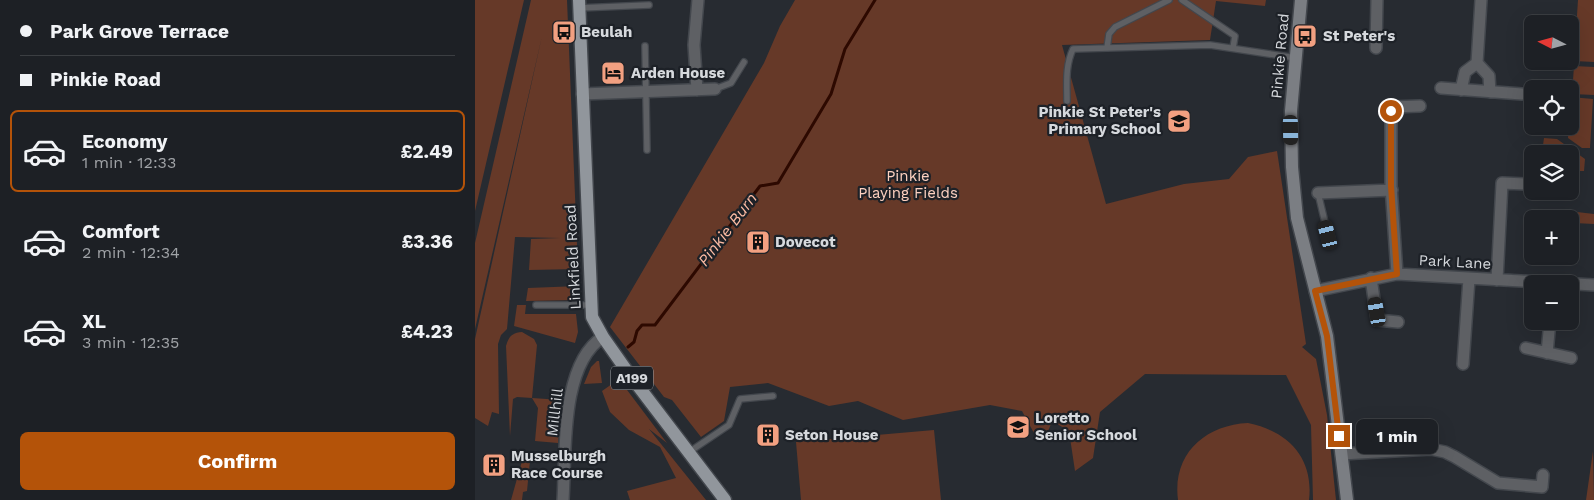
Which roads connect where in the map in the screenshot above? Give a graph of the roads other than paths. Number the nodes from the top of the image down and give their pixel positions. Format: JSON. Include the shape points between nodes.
{"nodes":[{"id":1,"x":698,"y":0,"type":"edge"},
{"id":2,"x":1169,"y":0,"type":"edge"},
{"id":3,"x":1182,"y":0,"type":"edge"},
{"id":4,"x":1301,"y":0,"type":"edge"},
{"id":5,"x":1377,"y":0,"type":"edge"},
{"id":6,"x":1481,"y":0,"type":"edge"},
{"id":7,"x":579,"y":4,"type":"edge"},
{"id":8,"x":649,"y":5,"type":"dead end"},
{"id":9,"x":645,"y":46,"type":"dead end"},
{"id":10,"x":1107,"y":48,"type":"junction"},
{"id":11,"x":1233,"y":48,"type":"junction"},
{"id":12,"x":1376,"y":48,"type":"dead end"},
{"id":13,"x":1296,"y":58,"type":"junction"},
{"id":14,"x":744,"y":62,"type":"dead end"},
{"id":15,"x":1477,"y":63,"type":"junction"},
{"id":16,"x":1441,"y":88,"type":"dead end"},
{"id":17,"x":715,"y":89,"type":"joint"},
{"id":18,"x":697,"y":90,"type":"junction"},
{"id":19,"x":1461,"y":90,"type":"junction"},
{"id":20,"x":645,"y":92,"type":"junction"},
{"id":21,"x":1490,"y":92,"type":"junction"},
{"id":22,"x":582,"y":94,"type":"junction"},
{"id":23,"x":1522,"y":94,"type":"dead end"},
{"id":24,"x":1067,"y":101,"type":"dead end"},
{"id":25,"x":1420,"y":106,"type":"dead end"},
{"id":26,"x":647,"y":150,"type":"dead end"},
{"id":27,"x":1524,"y":184,"type":"edge"},
{"id":28,"x":1392,"y":190,"type":"junction"},
{"id":29,"x":1317,"y":194,"type":"joint"},
{"id":30,"x":1328,"y":235,"type":"dead end"},
{"id":31,"x":1397,"y":274,"type":"junction"},
{"id":32,"x":1371,"y":278,"type":"junction"},
{"id":33,"x":1469,"y":279,"type":"junction"},
{"id":34,"x":1497,"y":280,"type":"junction"},
{"id":35,"x":1524,"y":281,"type":"edge"},
{"id":36,"x":1579,"y":284,"type":"edge"},
{"id":37,"x":1594,"y":285,"type":"edge"},
{"id":38,"x":1315,"y":291,"type":"junction"},
{"id":39,"x":536,"y":305,"type":"dead end"},
{"id":40,"x":590,"y":305,"type":"junction"},
{"id":41,"x":1398,"y":322,"type":"dead end"},
{"id":42,"x":1549,"y":330,"type":"edge"},
{"id":43,"x":603,"y":337,"type":"junction"},
{"id":44,"x":1526,"y":348,"type":"dead end"},
{"id":45,"x":1547,"y":353,"type":"junction"},
{"id":46,"x":1571,"y":358,"type":"dead end"},
{"id":47,"x":1463,"y":364,"type":"dead end"},
{"id":48,"x":773,"y":396,"type":"dead end"},
{"id":49,"x":1392,"y":423,"type":"dead end"},
{"id":50,"x":1395,"y":451,"type":"junction"},
{"id":51,"x":689,"y":452,"type":"junction"},
{"id":52,"x":1341,"y":454,"type":"junction"},
{"id":53,"x":1543,"y":475,"type":"dead end"},
{"id":54,"x":563,"y":500,"type":"edge"},
{"id":55,"x":725,"y":500,"type":"edge"},
{"id":56,"x":1347,"y":500,"type":"edge"}],
"edges":[{"from":1,"to":18,"type":"street","via":[[694,45]]},
{"from":2,"to":10,"type":"lane","via":[[1115,27],[1109,34]]},
{"from":3,"to":11,"type":"lane","via":[[1235,36]]},
{"from":4,"to":13,"type":"main road","name":"Pinkie Road"},
{"from":5,"to":12,"type":"street"},
{"from":6,"to":15,"type":"street"},
{"from":7,"to":8,"type":"lane"},
{"from":7,"to":22,"type":"main road","name":"Linkfield Road","number":"A199"},
{"from":9,"to":20,"type":"lane"},
{"from":10,"to":11,"type":"lane","via":[[1210,45]]},
{"from":10,"to":24,"type":"lane","via":[[1073,49],[1066,74]]},
{"from":11,"to":13,"type":"lane"},
{"from":13,"to":38,"type":"main road","name":"Pinkie Road","via":[[1291,111],[1292,167],[1297,218]]},
{"from":14,"to":17,"type":"lane","via":[[731,82]]},
{"from":15,"to":19,"type":"street","via":[[1465,72]]},
{"from":15,"to":21,"type":"street","via":[[1489,76]]},
{"from":16,"to":19,"type":"street"},
{"from":17,"to":18,"type":"street"},
{"from":18,"to":20,"type":"street"},
{"from":19,"to":21,"type":"street"},
{"from":20,"to":22,"type":"street"},
{"from":20,"to":26,"type":"lane"},
{"from":21,"to":23,"type":"street"},
{"from":22,"to":40,"type":"main road","name":"Linkfield Road","number":"A199"},
{"from":25,"to":28,"type":"street","via":[[1391,108]]},
{"from":27,"to":34,"type":"street","via":[[1502,183]]},
{"from":28,"to":29,"type":"street"},
{"from":28,"to":31,"type":"street"},
{"from":29,"to":30,"type":"lane"},
{"from":31,"to":32,"type":"street","name":"Park Lane"},
{"from":31,"to":33,"type":"street","name":"Park Lane"},
{"from":32,"to":38,"type":"street","name":"Park Lane"},
{"from":32,"to":41,"type":"street","via":[[1377,320]]},
{"from":33,"to":34,"type":"street","name":"Park Lane"},
{"from":33,"to":47,"type":"street"},
{"from":34,"to":35,"type":"street","name":"Park Lane"},
{"from":36,"to":37,"type":"street","name":"Park Lane"},
{"from":38,"to":52,"type":"main road","name":"Pinkie Road","via":[[1327,336]]},
{"from":39,"to":40,"type":"lane"},
{"from":40,"to":43,"type":"main road","name":"Linkfield Road","number":"A199","via":[[592,317]]},
{"from":42,"to":45,"type":"street"},
{"from":43,"to":51,"type":"main road","name":"Linkfield Road","number":"A199"},
{"from":43,"to":54,"type":"street","name":"Millhill","via":[[590,347],[572,387]]},
{"from":44,"to":45,"type":"street"},
{"from":45,"to":46,"type":"street"},
{"from":48,"to":51,"type":"lane","via":[[740,399],[729,426]]},
{"from":49,"to":50,"type":"lane"},
{"from":50,"to":52,"type":"street"},
{"from":50,"to":53,"type":"street","via":[[1445,452],[1498,483],[1542,487]]},
{"from":51,"to":55,"type":"main road","name":"Linkfield Road","number":"A199"},
{"from":52,"to":56,"type":"main road","name":"Pinkie Road"}]}
